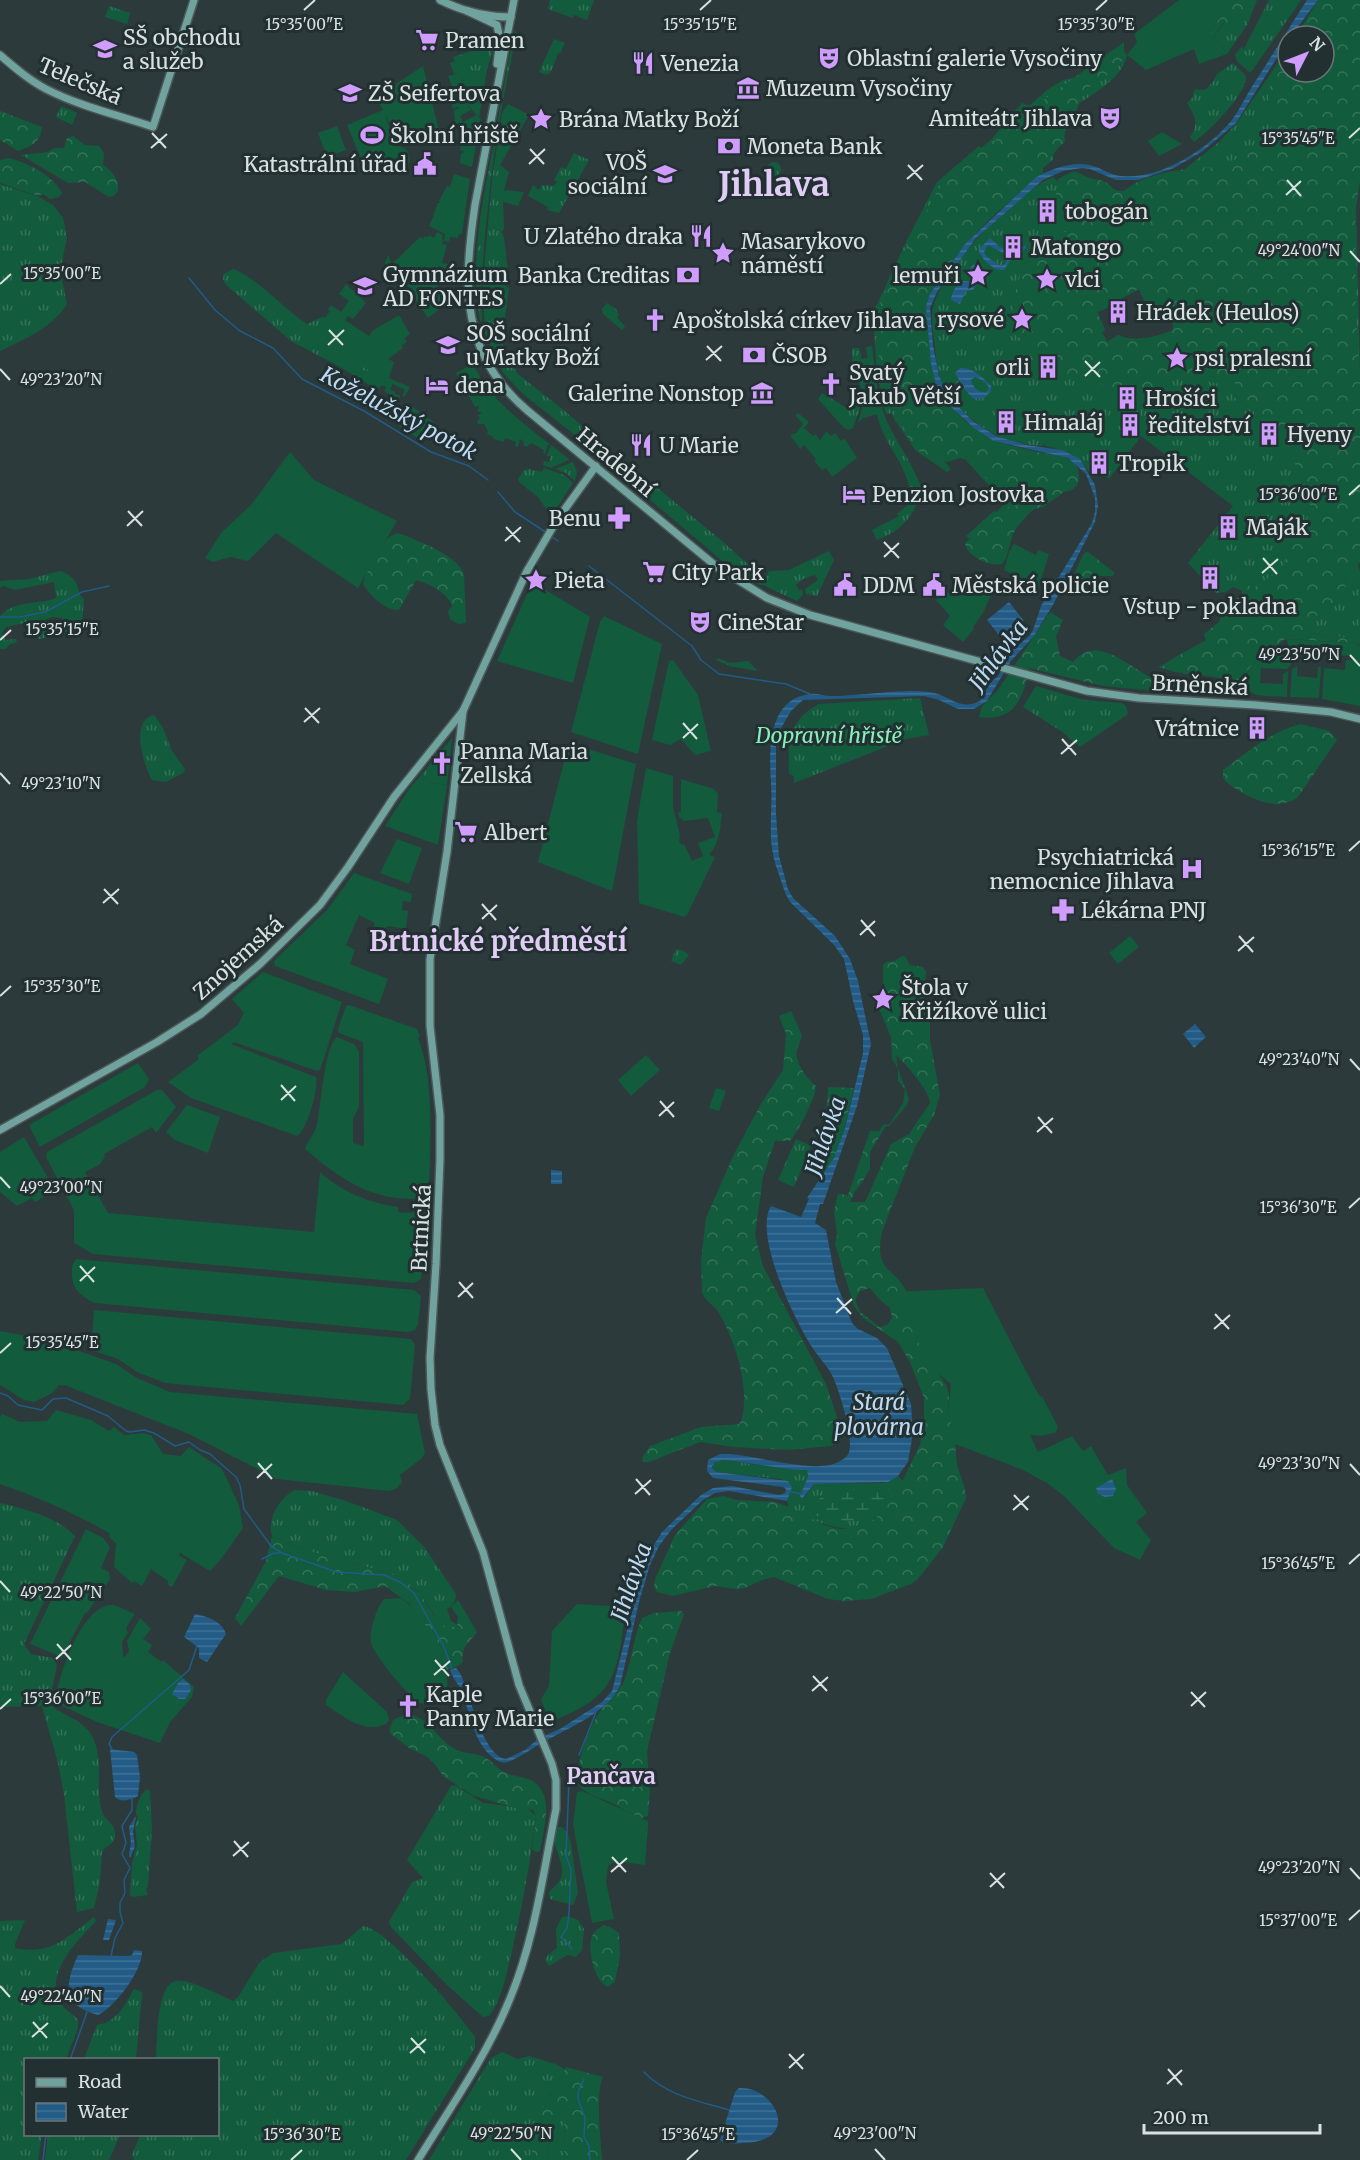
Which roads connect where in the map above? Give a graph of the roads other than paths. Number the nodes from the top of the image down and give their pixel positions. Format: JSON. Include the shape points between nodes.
{"nodes":[{"id":1,"x":194,"y":0,"type":"edge"},
{"id":2,"x":440,"y":0,"type":"edge"},
{"id":3,"x":514,"y":0,"type":"edge"},
{"id":4,"x":467,"y":11,"type":"junction"},
{"id":5,"x":511,"y":16,"type":"junction"},
{"id":6,"x":0,"y":56,"type":"edge"},
{"id":7,"x":495,"y":96,"type":"junction"},
{"id":8,"x":596,"y":466,"type":"junction"},
{"id":9,"x":1039,"y":679,"type":"joint"},
{"id":10,"x":463,"y":711,"type":"junction"},
{"id":11,"x":1360,"y":719,"type":"edge"},
{"id":12,"x":461,"y":732,"type":"junction"},
{"id":13,"x":439,"y":743,"type":"junction"},
{"id":14,"x":0,"y":1130,"type":"edge"},
{"id":15,"x":418,"y":2160,"type":"edge"}],
"edges":[{"from":1,"to":6,"type":"main road","name":"Telečská","via":[[153,127],[74,101],[25,76]]},
{"from":2,"to":4,"type":"main road"},
{"from":3,"to":5,"type":"main road","name":"Hradební"},
{"from":4,"to":5,"type":"main road"},
{"from":4,"to":7,"type":"main road","via":[[494,22],[499,29]]},
{"from":5,"to":7,"type":"main road","name":"Hradební"},
{"from":7,"to":8,"type":"main road","name":"Hradební","via":[[470,236],[469,298],[474,331],[502,387]]},
{"from":8,"to":9,"type":"main road","name":"Hradební","via":[[717,567],[776,602],[860,630]]},
{"from":8,"to":10,"type":"main road","name":"Znojemská","via":[[522,582]]},
{"from":9,"to":11,"type":"main road","name":"Brněnská","via":[[1106,694],[1331,712]]},
{"from":10,"to":12,"type":"main road","name":"Brtnická"},
{"from":10,"to":13,"type":"main road","name":"Znojemská"},
{"from":12,"to":13,"type":"main road","name":"Znojemská","via":[[452,733]]},
{"from":12,"to":15,"type":"main road","name":"Brtnická","via":[[430,959],[430,1014],[440,1115],[430,1389],[440,1445],[483,1552],[519,1685],[556,1780],[556,1809],[520,1971],[493,2036]]},
{"from":13,"to":14,"type":"main road","name":"Znojemská","via":[[394,797],[324,899],[233,989],[186,1024]]}]}
